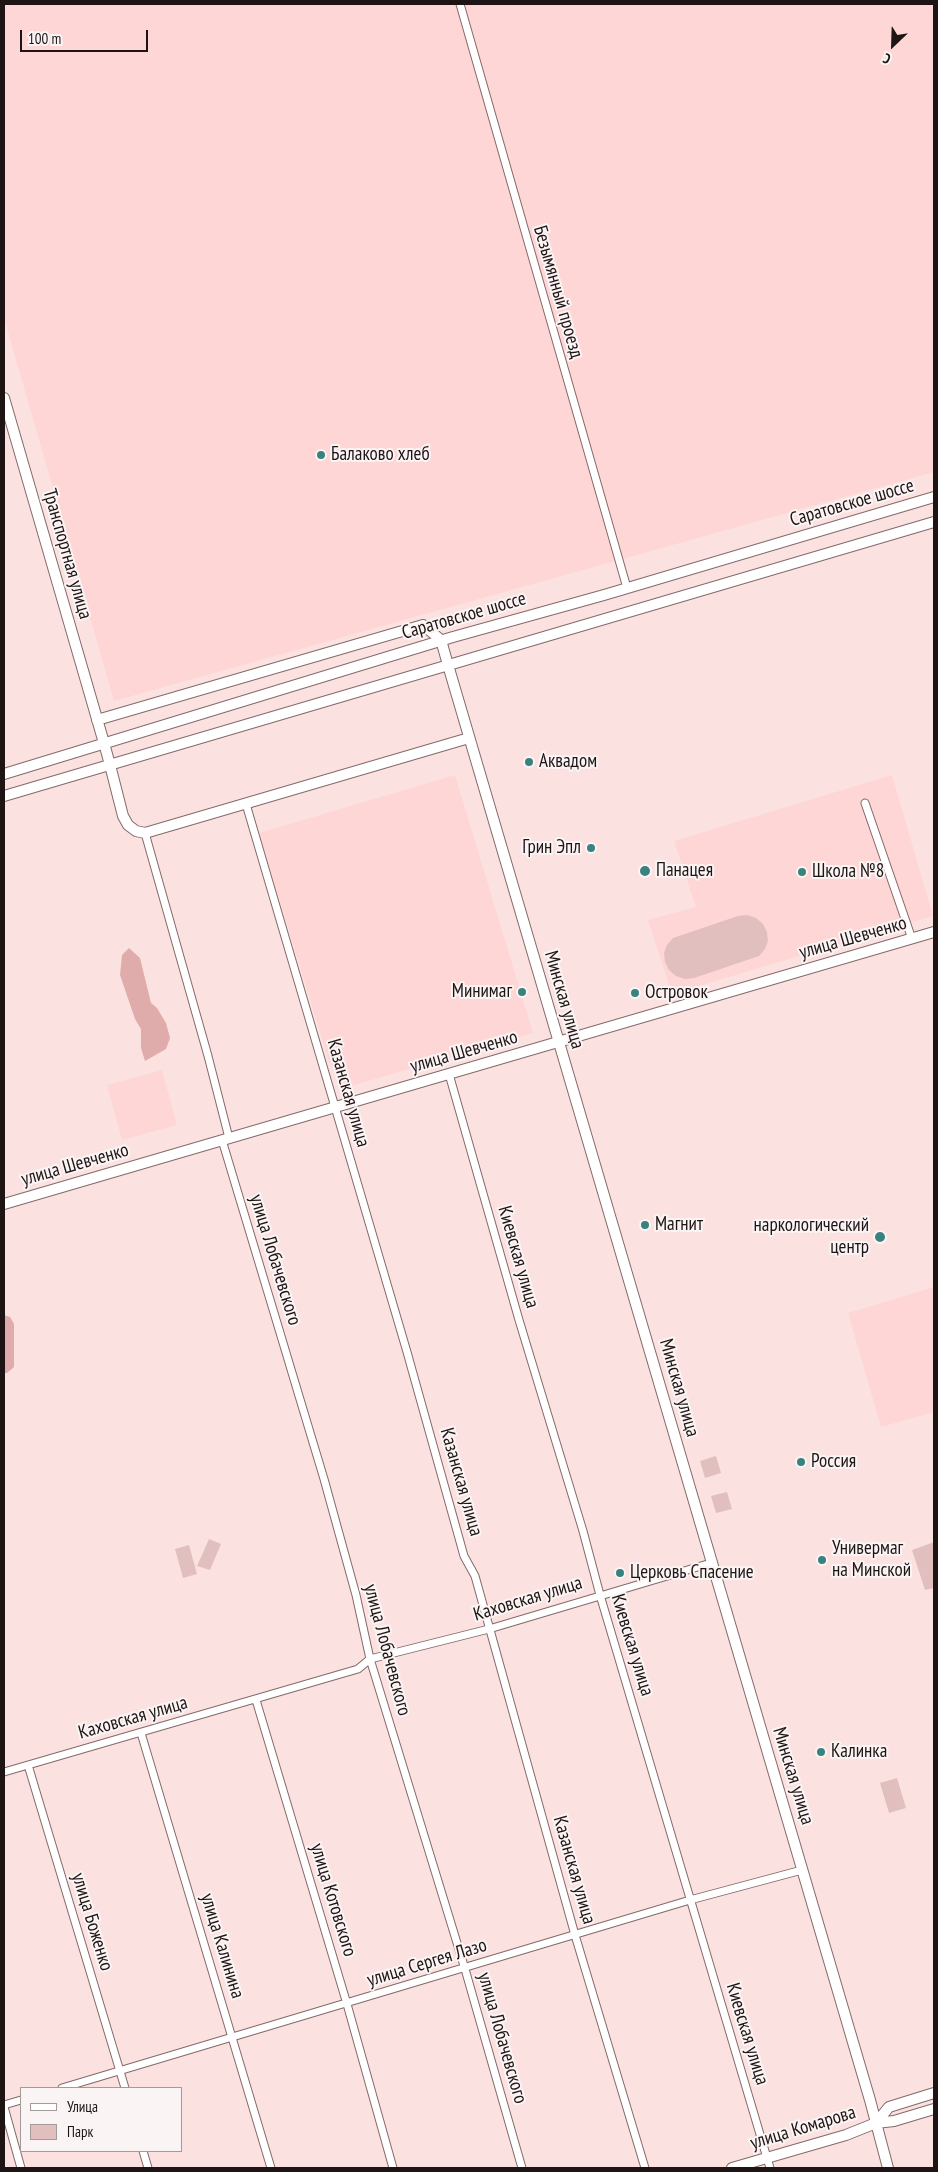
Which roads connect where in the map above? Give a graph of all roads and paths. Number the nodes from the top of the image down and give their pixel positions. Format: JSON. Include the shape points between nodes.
{"nodes":[{"id":1,"x":460,"y":4,"type":"edge"},
{"id":2,"x":4,"y":398,"type":"edge"},
{"id":3,"x":934,"y":497,"type":"edge"},
{"id":4,"x":934,"y":522,"type":"edge"},
{"id":5,"x":627,"y":588,"type":"junction"},
{"id":6,"x":441,"y":640,"type":"junction"},
{"id":7,"x":448,"y":665,"type":"junction"},
{"id":8,"x":97,"y":720,"type":"junction"},
{"id":9,"x":469,"y":738,"type":"junction"},
{"id":10,"x":104,"y":743,"type":"junction"},
{"id":11,"x":110,"y":765,"type":"junction"},
{"id":12,"x":4,"y":774,"type":"edge"},
{"id":13,"x":4,"y":796,"type":"edge"},
{"id":14,"x":865,"y":803,"type":"dead end"},
{"id":15,"x":246,"y":804,"type":"junction"},
{"id":16,"x":145,"y":833,"type":"junction"},
{"id":17,"x":934,"y":932,"type":"edge"},
{"id":18,"x":912,"y":939,"type":"junction"},
{"id":19,"x":558,"y":1043,"type":"junction"},
{"id":20,"x":449,"y":1074,"type":"junction"},
{"id":21,"x":335,"y":1107,"type":"junction"},
{"id":22,"x":225,"y":1139,"type":"junction"},
{"id":23,"x":4,"y":1204,"type":"edge"},
{"id":24,"x":711,"y":1563,"type":"junction"},
{"id":25,"x":600,"y":1595,"type":"junction"},
{"id":26,"x":489,"y":1629,"type":"junction"},
{"id":27,"x":370,"y":1659,"type":"junction"},
{"id":28,"x":358,"y":1669,"type":"junction"},
{"id":29,"x":374,"y":1674,"type":"junction"},
{"id":30,"x":256,"y":1700,"type":"junction"},
{"id":31,"x":141,"y":1733,"type":"junction"},
{"id":32,"x":28,"y":1765,"type":"junction"},
{"id":33,"x":4,"y":1772,"type":"edge"},
{"id":34,"x":802,"y":1870,"type":"junction"},
{"id":35,"x":690,"y":1900,"type":"junction"},
{"id":36,"x":576,"y":1935,"type":"junction"},
{"id":37,"x":465,"y":1969,"type":"junction"},
{"id":38,"x":347,"y":2004,"type":"junction"},
{"id":39,"x":233,"y":2038,"type":"junction"},
{"id":40,"x":120,"y":2072,"type":"junction"},
{"id":41,"x":66,"y":2087,"type":"edge"},
{"id":42,"x":125,"y":2087,"type":"edge"},
{"id":43,"x":934,"y":2093,"type":"edge"},
{"id":44,"x":20,"y":2100,"type":"edge"},
{"id":45,"x":4,"y":2106,"type":"edge"},
{"id":46,"x":934,"y":2109,"type":"edge"},
{"id":47,"x":876,"y":2123,"type":"junction"},
{"id":48,"x":143,"y":2152,"type":"edge"},
{"id":49,"x":768,"y":2163,"type":"edge"},
{"id":50,"x":21,"y":2168,"type":"edge"},
{"id":51,"x":148,"y":2168,"type":"edge"},
{"id":52,"x":272,"y":2168,"type":"edge"},
{"id":53,"x":393,"y":2168,"type":"edge"},
{"id":54,"x":522,"y":2168,"type":"edge"},
{"id":55,"x":645,"y":2168,"type":"edge"},
{"id":56,"x":732,"y":2168,"type":"edge"},
{"id":57,"x":888,"y":2168,"type":"edge"}],
"edges":[{"from":1,"to":5,"type":"street","name":"Безымянный проезд"},
{"from":2,"to":8,"type":"main road","name":"Транспортная улица"},
{"from":3,"to":5,"type":"main road","name":"Саратовское шоссе"},
{"from":4,"to":7,"type":"main road"},
{"from":5,"to":6,"type":"main road","name":"Саратовское шоссе"},
{"from":6,"to":7,"type":"main road","name":"Минская улица"},
{"from":6,"to":8,"type":"main road","via":[[423,625]]},
{"from":6,"to":10,"type":"main road","name":"Саратовское шоссе"},
{"from":7,"to":9,"type":"main road","name":"Минская улица"},
{"from":7,"to":11,"type":"main road"},
{"from":8,"to":10,"type":"main road","name":"Транспортная улица"},
{"from":9,"to":15,"type":"main road"},
{"from":9,"to":19,"type":"main road","name":"Минская улица"},
{"from":10,"to":11,"type":"main road","name":"Транспортная улица"},
{"from":10,"to":12,"type":"main road","name":"Саратовское шоссе"},
{"from":11,"to":13,"type":"main road"},
{"from":11,"to":16,"type":"main road","name":"Транспортная улица","via":[[123,816],[128,825]]},
{"from":14,"to":18,"type":"street"},
{"from":15,"to":16,"type":"main road"},
{"from":15,"to":21,"type":"street","name":"Казанская улица"},
{"from":16,"to":22,"type":"street","name":"улица Лобачевского","via":[[205,1047]]},
{"from":17,"to":18,"type":"main road","name":"улица Шевченко"},
{"from":18,"to":19,"type":"main road","name":"улица Шевченко"},
{"from":19,"to":20,"type":"main road","name":"улица Шевченко"},
{"from":19,"to":24,"type":"main road","name":"Минская улица"},
{"from":20,"to":21,"type":"main road","name":"улица Шевченко"},
{"from":20,"to":25,"type":"street","name":"Киевская улица"},
{"from":21,"to":22,"type":"main road","name":"улица Шевченко"},
{"from":21,"to":26,"type":"street","name":"Казанская улица","via":[[464,1556],[475,1576]]},
{"from":22,"to":23,"type":"main road","name":"улица Шевченко"},
{"from":22,"to":27,"type":"street","name":"улица Лобачевского","via":[[324,1479]]},
{"from":24,"to":25,"type":"street","name":"Каховская улица"},
{"from":24,"to":34,"type":"main road","name":"Минская улица"},
{"from":25,"to":26,"type":"street","name":"Каховская улица"},
{"from":25,"to":35,"type":"street","name":"Киевская улица"},
{"from":26,"to":27,"type":"street","name":"Каховская улица"},
{"from":26,"to":36,"type":"street","name":"Казанская улица"},
{"from":27,"to":28,"type":"street","name":"Каховская улица"},
{"from":27,"to":29,"type":"street","name":"улица Лобачевского"},
{"from":28,"to":29,"type":"street"},
{"from":28,"to":30,"type":"street","name":"Каховская улица"},
{"from":29,"to":37,"type":"street","name":"улица Лобачевского"},
{"from":30,"to":31,"type":"street","name":"Каховская улица"},
{"from":30,"to":38,"type":"street","name":"улица Котовского"},
{"from":31,"to":32,"type":"street","name":"Каховская улица"},
{"from":31,"to":39,"type":"street","name":"улица Калинина"},
{"from":32,"to":33,"type":"street","name":"Каховская улица"},
{"from":32,"to":40,"type":"street","name":"улица Боженко"},
{"from":34,"to":35,"type":"street","name":"улица Сергея Лазо"},
{"from":34,"to":47,"type":"main road","name":"Минская улица"},
{"from":35,"to":36,"type":"street","name":"улица Сергея Лазо"},
{"from":35,"to":49,"type":"street","name":"Киевская улица"},
{"from":36,"to":37,"type":"street","name":"улица Сергея Лазо"},
{"from":36,"to":55,"type":"street","name":"Казанская улица"},
{"from":37,"to":38,"type":"street","name":"улица Сергея Лазо"},
{"from":37,"to":54,"type":"street","name":"улица Лобачевского"},
{"from":38,"to":39,"type":"street","name":"улица Сергея Лазо"},
{"from":38,"to":53,"type":"street","name":"улица Котовского"},
{"from":39,"to":40,"type":"street","name":"улица Сергея Лазо"},
{"from":39,"to":52,"type":"street","name":"улица Калинина"},
{"from":40,"to":41,"type":"street","name":"улица Сергея Лазо"},
{"from":40,"to":42,"type":"street","name":"улица Боженко"},
{"from":43,"to":47,"type":"main road","name":"улица Комарова","via":[[889,2106]]},
{"from":44,"to":45,"type":"street"},
{"from":45,"to":50,"type":"street"},
{"from":46,"to":47,"type":"main road"},
{"from":47,"to":49,"type":"main road","name":"улица Комарова"},
{"from":47,"to":57,"type":"main road","name":"Минская улица"},
{"from":48,"to":51,"type":"street"},
{"from":49,"to":56,"type":"main road","name":"улица Комарова"}]}
